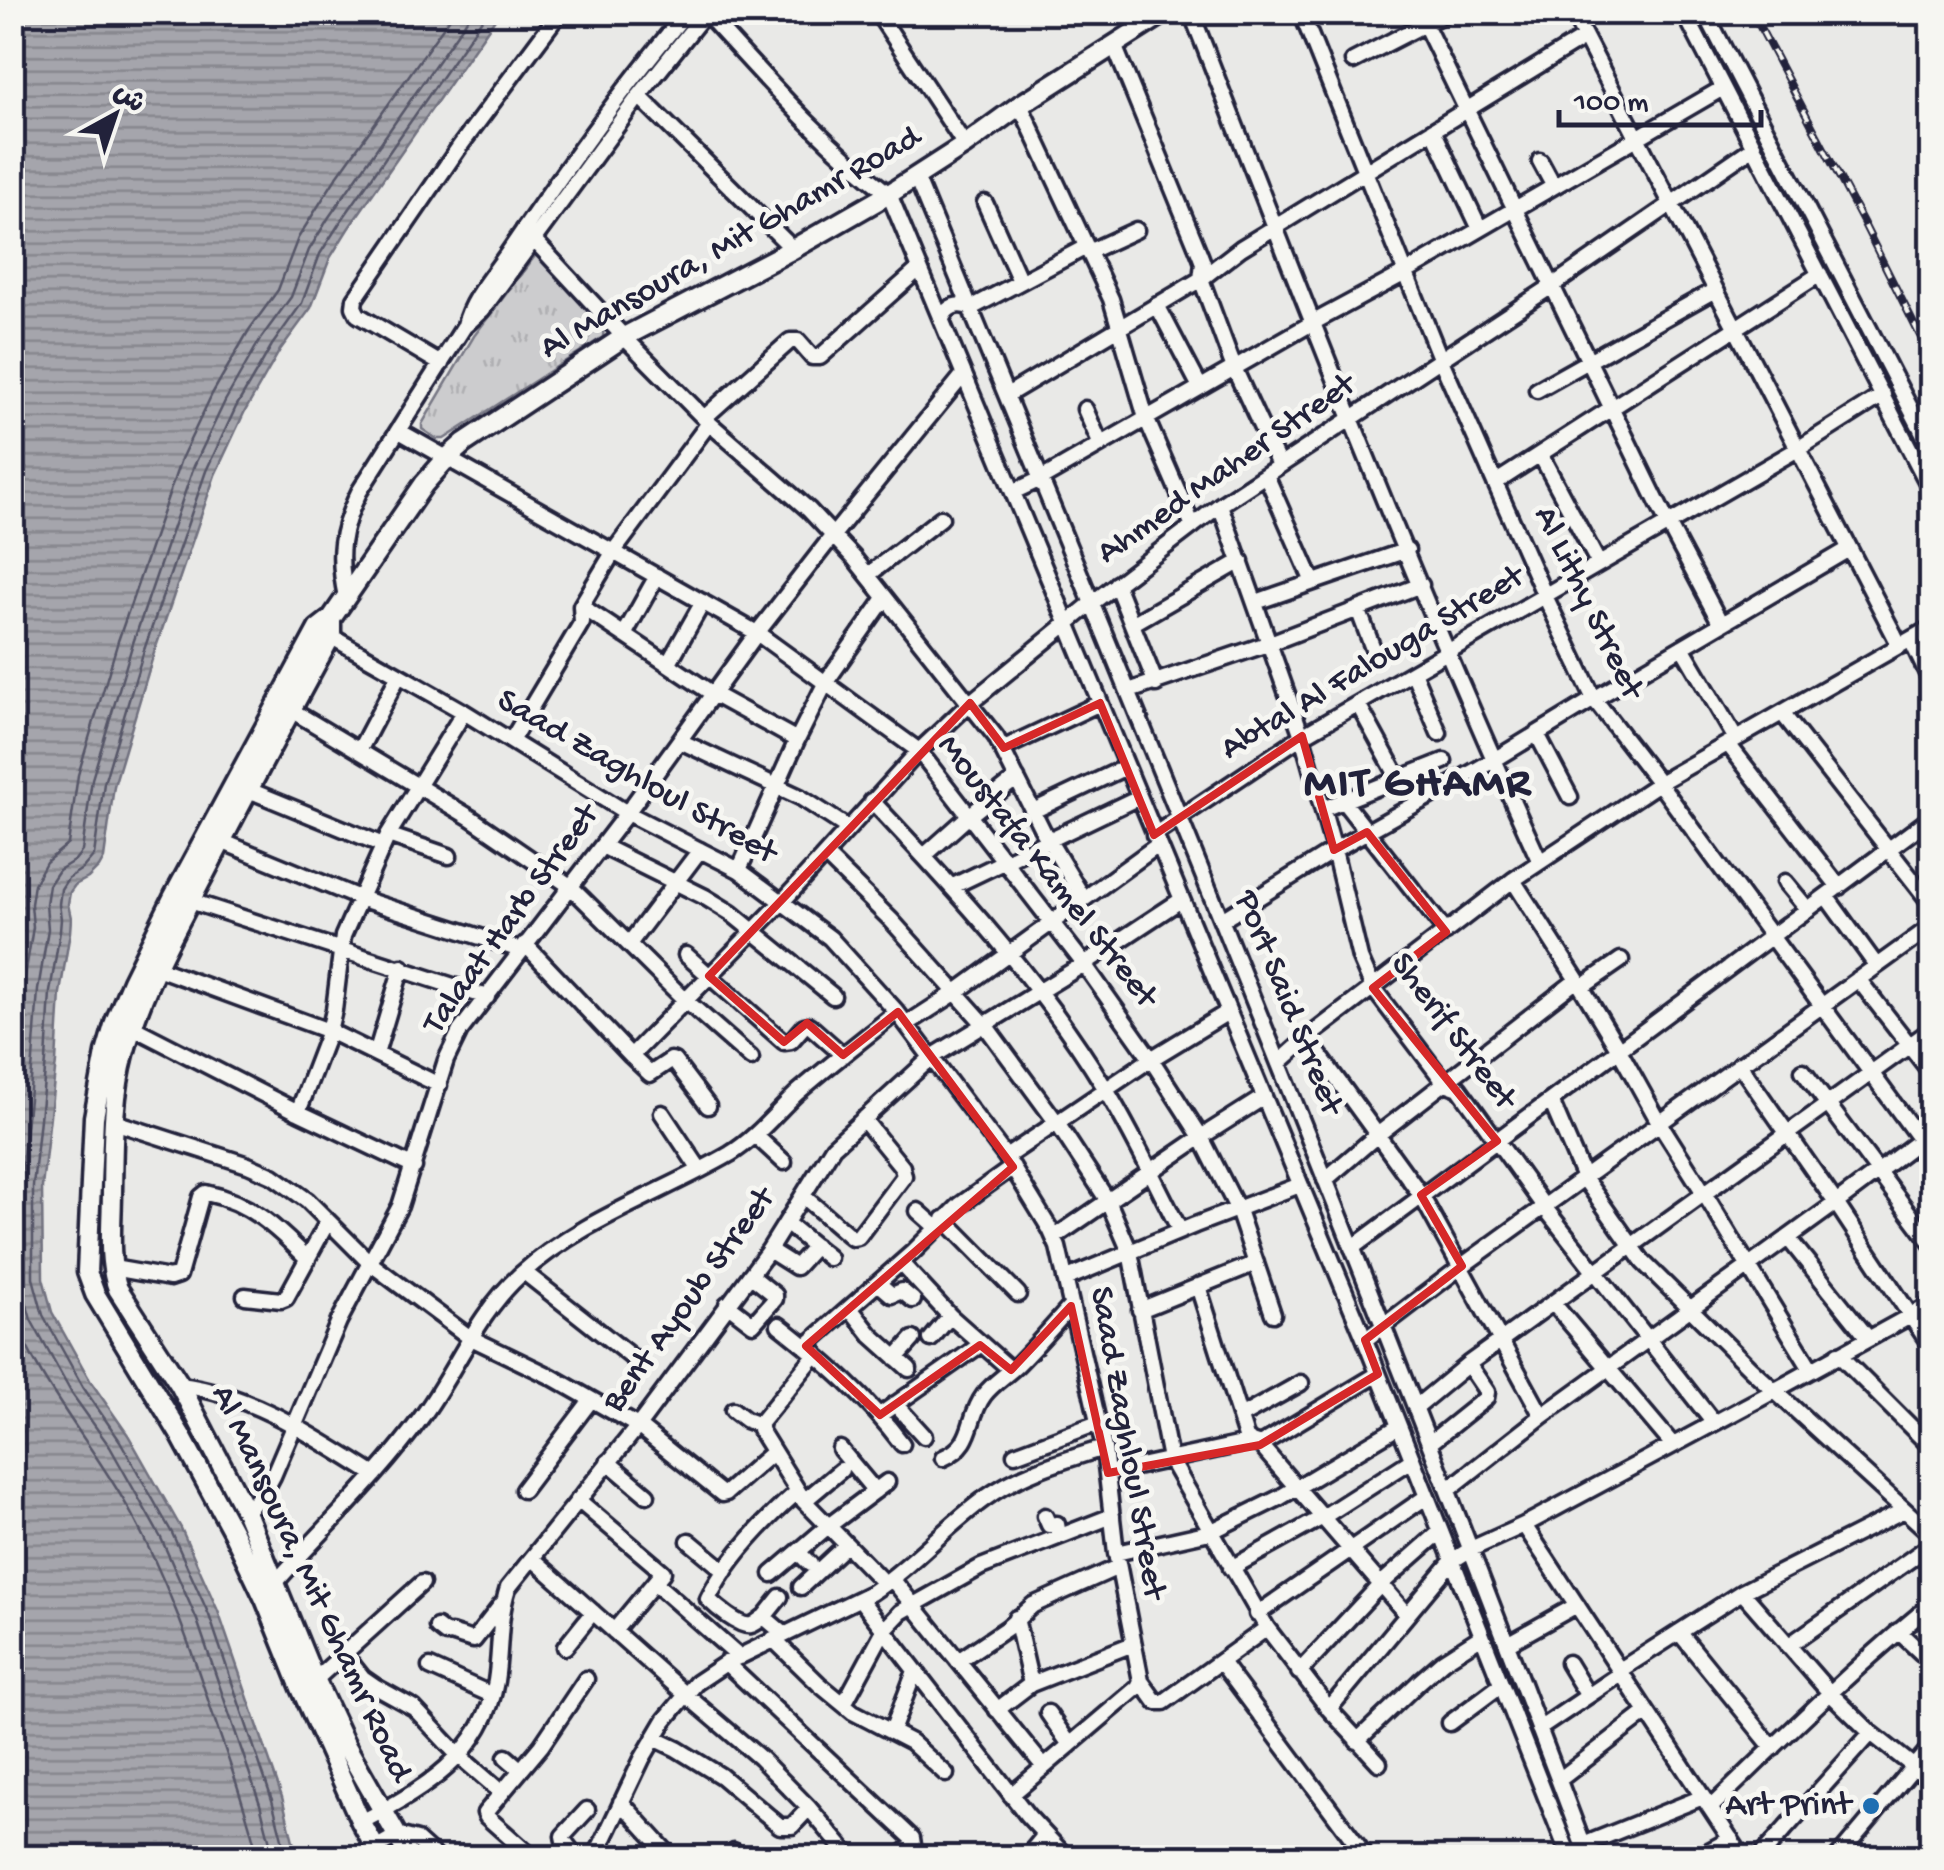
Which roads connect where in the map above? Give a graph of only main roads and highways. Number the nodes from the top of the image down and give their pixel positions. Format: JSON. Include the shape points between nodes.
{"nodes":[{"id":1,"x":1166,"y":12,"type":"edge"},
{"id":2,"x":326,"y":628,"type":"junction"},
{"id":3,"x":241,"y":787,"type":"junction"},
{"id":4,"x":182,"y":898,"type":"junction"},
{"id":5,"x":375,"y":1854,"type":"edge"},
{"id":6,"x":410,"y":1858,"type":"edge"}],
"edges":[{"from":1,"to":2,"type":"main road","name":"Al Mansoura, Mit Ghamr Road","via":[[890,194],[624,336],[464,443],[424,484]]},
{"from":2,"to":3,"type":"main road","name":"Al Mansoura, Mit Ghamr Road"},
{"from":2,"to":3,"type":"main road","name":"Al Mansoura, Mit Ghamr Road","via":[[291,710]]},
{"from":3,"to":4,"type":"main road","name":"Al Mansoura, Mit Ghamr Road"},
{"from":3,"to":4,"type":"main road","name":"Al Mansoura, Mit Ghamr Road","via":[[221,841]]},
{"from":4,"to":5,"type":"main road","name":"Al Mansoura, Mit Ghamr Road","via":[[123,1001],[106,1053],[94,1117],[88,1272],[233,1532]]},
{"from":4,"to":6,"type":"main road","name":"Al Mansoura, Mit Ghamr Road","via":[[132,1027],[117,1090],[118,1290],[180,1385],[246,1512],[346,1746]]}]}
